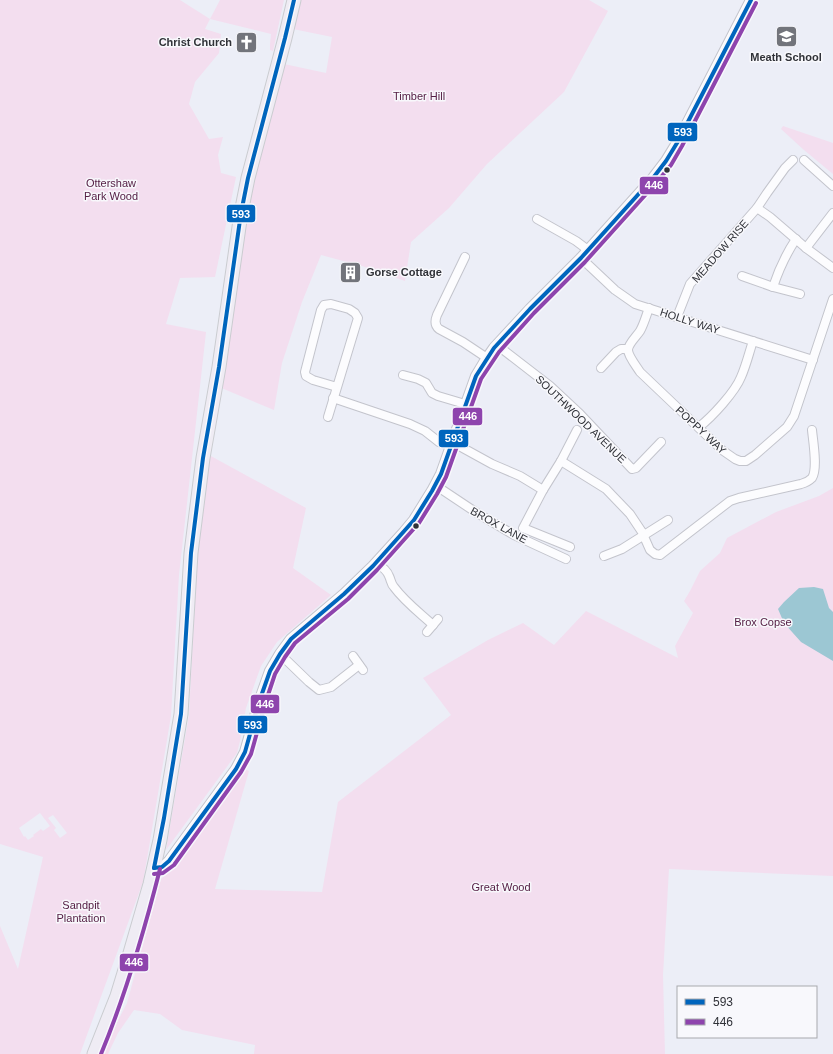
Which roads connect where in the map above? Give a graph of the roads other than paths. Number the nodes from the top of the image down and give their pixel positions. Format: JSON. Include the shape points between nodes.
{"nodes":[{"id":1,"x":294,"y":0,"type":"edge"},
{"id":2,"x":752,"y":0,"type":"edge"},
{"id":3,"x":793,"y":160,"type":"dead end"},
{"id":4,"x":804,"y":160,"type":"dead end"},
{"id":5,"x":833,"y":186,"type":"edge"},
{"id":6,"x":757,"y":208,"type":"junction"},
{"id":7,"x":833,"y":213,"type":"edge"},
{"id":8,"x":538,"y":222,"type":"dead end"},
{"id":9,"x":796,"y":239,"type":"junction"},
{"id":10,"x":806,"y":248,"type":"junction"},
{"id":11,"x":588,"y":250,"type":"junction"},
{"id":12,"x":465,"y":257,"type":"dead end"},
{"id":13,"x":581,"y":258,"type":"junction"},
{"id":14,"x":833,"y":268,"type":"edge"},
{"id":15,"x":742,"y":276,"type":"dead end"},
{"id":16,"x":773,"y":287,"type":"junction"},
{"id":17,"x":800,"y":294,"type":"dead end"},
{"id":18,"x":833,"y":299,"type":"edge"},
{"id":19,"x":649,"y":308,"type":"junction"},
{"id":20,"x":677,"y":317,"type":"junction"},
{"id":21,"x":753,"y":341,"type":"junction"},
{"id":22,"x":497,"y":345,"type":"junction"},
{"id":23,"x":628,"y":349,"type":"junction"},
{"id":24,"x":487,"y":358,"type":"junction"},
{"id":25,"x":813,"y":360,"type":"junction"},
{"id":26,"x":601,"y":368,"type":"dead end"},
{"id":27,"x":403,"y":375,"type":"dead end"},
{"id":28,"x":337,"y":387,"type":"junction"},
{"id":29,"x":333,"y":398,"type":"junction"},
{"id":30,"x":465,"y":404,"type":"junction"},
{"id":31,"x":328,"y":417,"type":"dead end"},
{"id":32,"x":699,"y":428,"type":"junction"},
{"id":33,"x":577,"y":430,"type":"dead end"},
{"id":34,"x":812,"y":430,"type":"dead end"},
{"id":35,"x":661,"y":442,"type":"dead end"},
{"id":36,"x":452,"y":444,"type":"junction"},
{"id":37,"x":561,"y":461,"type":"junction"},
{"id":38,"x":435,"y":485,"type":"junction"},
{"id":39,"x":543,"y":490,"type":"junction"},
{"id":40,"x":668,"y":520,"type":"dead end"},
{"id":41,"x":644,"y":535,"type":"junction"},
{"id":42,"x":570,"y":548,"type":"dead end"},
{"id":43,"x":604,"y":556,"type":"dead end"},
{"id":44,"x":566,"y":559,"type":"dead end"},
{"id":45,"x":376,"y":563,"type":"junction"},
{"id":46,"x":427,"y":632,"type":"dead end"},
{"id":47,"x":280,"y":654,"type":"junction"},
{"id":48,"x":353,"y":656,"type":"dead end"},
{"id":49,"x":154,"y":868,"type":"junction"},
{"id":50,"x":94,"y":1054,"type":"edge"}],
"edges":[{"from":1,"to":49,"type":"main road","via":[[241,213],[193,533],[181,714]]},
{"from":2,"to":11,"type":"street","via":[[666,161]]},
{"from":3,"to":6,"type":"street","name":"MEADOW RISE"},
{"from":4,"to":5,"type":"street"},
{"from":6,"to":9,"type":"street"},
{"from":6,"to":20,"type":"street","name":"MEADOW RISE","via":[[690,284]]},
{"from":7,"to":10,"type":"street"},
{"from":8,"to":11,"type":"street"},
{"from":9,"to":10,"type":"street"},
{"from":9,"to":16,"type":"street","via":[[784,257]]},
{"from":10,"to":14,"type":"street"},
{"from":11,"to":13,"type":"street"},
{"from":12,"to":24,"type":"street","via":[[437,315],[436,327]]},
{"from":13,"to":19,"type":"street","name":"HOLLY WAY","via":[[622,295],[635,304]]},
{"from":13,"to":22,"type":"street"},
{"from":15,"to":16,"type":"street"},
{"from":16,"to":17,"type":"street"},
{"from":18,"to":25,"type":"street"},
{"from":19,"to":20,"type":"street","name":"HOLLY WAY"},
{"from":19,"to":23,"type":"street","via":[[641,330]]},
{"from":20,"to":21,"type":"street","name":"HOLLY WAY"},
{"from":21,"to":25,"type":"street","name":"HOLLY WAY"},
{"from":21,"to":32,"type":"street","via":[[741,378]]},
{"from":22,"to":24,"type":"street"},
{"from":22,"to":35,"type":"street","name":"SOUTHWOOD AVENUE","via":[[550,386],[632,469]]},
{"from":23,"to":26,"type":"street","via":[[616,352]]},
{"from":23,"to":32,"type":"street","name":"POPPY WAY","via":[[640,372]]},
{"from":24,"to":30,"type":"street","via":[[476,376]]},
{"from":25,"to":32,"type":"street","name":"POPPY WAY","via":[[794,416],[787,428],[746,461],[729,456]]},
{"from":27,"to":30,"type":"street","via":[[426,383],[432,393],[438,396]]},
{"from":28,"to":28,"type":"street","via":[[358,318],[349,309],[330,304],[324,305],[321,310],[305,372],[306,376],[313,380]]},
{"from":28,"to":29,"type":"street"},
{"from":29,"to":31,"type":"street"},
{"from":29,"to":36,"type":"street","via":[[410,424],[439,442]]},
{"from":30,"to":36,"type":"street"},
{"from":33,"to":37,"type":"street"},
{"from":34,"to":41,"type":"street","via":[[814,468],[813,476],[807,482],[730,501],[660,555],[650,550]]},
{"from":36,"to":38,"type":"street"},
{"from":36,"to":39,"type":"street","via":[[520,476]]},
{"from":37,"to":39,"type":"street"},
{"from":37,"to":41,"type":"street","via":[[606,488],[630,514]]},
{"from":38,"to":44,"type":"street","name":"BROX LANE","via":[[514,535]]},
{"from":38,"to":45,"type":"street","via":[[414,520]]},
{"from":39,"to":42,"type":"street","via":[[523,528]]},
{"from":40,"to":41,"type":"street"},
{"from":41,"to":43,"type":"street","via":[[622,549]]},
{"from":45,"to":46,"type":"street","via":[[386,571],[399,593],[436,622]]},
{"from":45,"to":47,"type":"street","via":[[291,640]]},
{"from":47,"to":48,"type":"street","via":[[319,690],[331,687],[361,667]]},
{"from":47,"to":49,"type":"street","via":[[268,676],[245,752],[236,769],[169,861],[158,869]]},
{"from":49,"to":50,"type":"main road","via":[[117,996]]}]}
